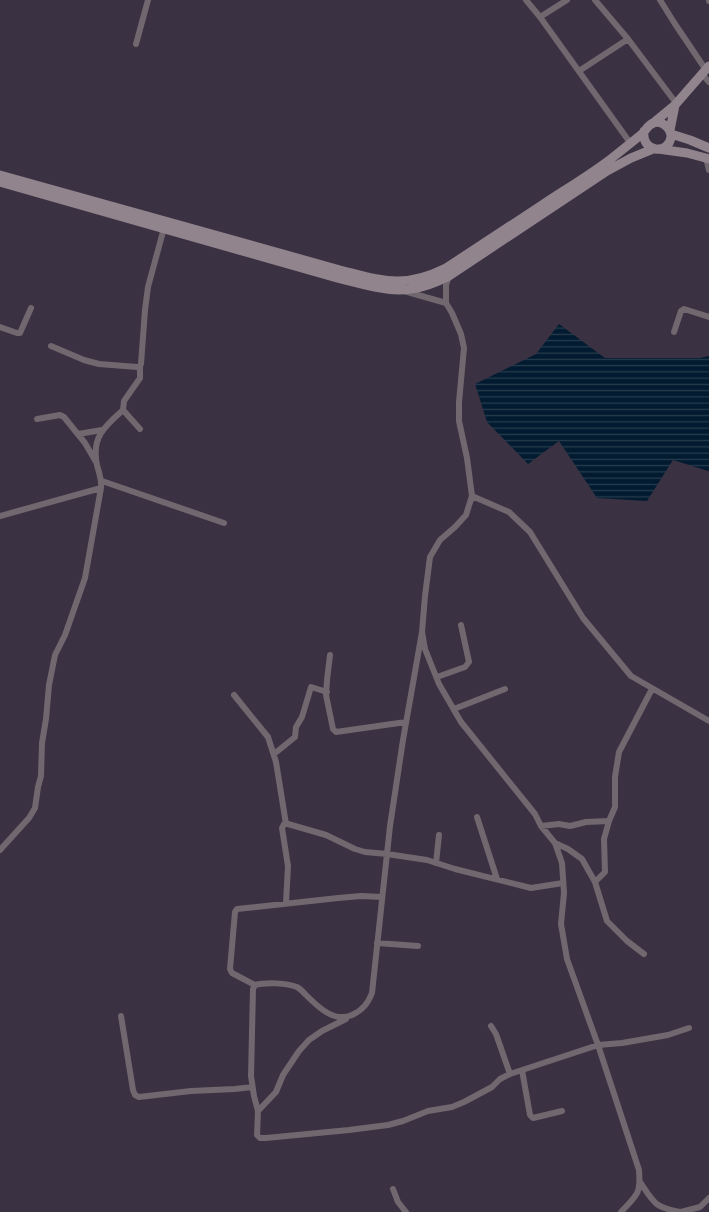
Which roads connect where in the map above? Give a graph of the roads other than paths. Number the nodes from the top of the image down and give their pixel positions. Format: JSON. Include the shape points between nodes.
{"nodes":[{"id":1,"x":148,"y":0,"type":"edge"},
{"id":2,"x":526,"y":0,"type":"edge"},
{"id":3,"x":567,"y":0,"type":"edge"},
{"id":4,"x":595,"y":0,"type":"edge"},
{"id":5,"x":660,"y":0,"type":"edge"},
{"id":6,"x":540,"y":17,"type":"junction"},
{"id":7,"x":628,"y":39,"type":"junction"},
{"id":8,"x":136,"y":44,"type":"dead end"},
{"id":9,"x":705,"y":70,"type":"edge"},
{"id":10,"x":579,"y":71,"type":"junction"},
{"id":11,"x":709,"y":82,"type":"edge"},
{"id":12,"x":676,"y":104,"type":"junction"},
{"id":13,"x":651,"y":124,"type":"junction"},
{"id":14,"x":644,"y":132,"type":"junction"},
{"id":15,"x":670,"y":132,"type":"junction"},
{"id":16,"x":630,"y":144,"type":"junction"},
{"id":17,"x":709,"y":148,"type":"edge"},
{"id":18,"x":655,"y":149,"type":"junction"},
{"id":19,"x":708,"y":159,"type":"edge"},
{"id":20,"x":709,"y":170,"type":"edge"},
{"id":21,"x":0,"y":175,"type":"edge"},
{"id":22,"x":0,"y":182,"type":"edge"},
{"id":23,"x":66,"y":198,"type":"junction"},
{"id":24,"x":164,"y":228,"type":"junction"},
{"id":25,"x":338,"y":274,"type":"junction"},
{"id":26,"x":449,"y":276,"type":"junction"},
{"id":27,"x":402,"y":290,"type":"junction"},
{"id":28,"x":446,"y":303,"type":"junction"},
{"id":29,"x":31,"y":308,"type":"dead end"},
{"id":30,"x":709,"y":317,"type":"edge"},
{"id":31,"x":0,"y":327,"type":"edge"},
{"id":32,"x":674,"y":332,"type":"dead end"},
{"id":33,"x":51,"y":346,"type":"dead end"},
{"id":34,"x":140,"y":366,"type":"junction"},
{"id":35,"x":124,"y":410,"type":"junction"},
{"id":36,"x":37,"y":419,"type":"dead end"},
{"id":37,"x":140,"y":429,"type":"dead end"},
{"id":38,"x":102,"y":430,"type":"junction"},
{"id":39,"x":78,"y":434,"type":"junction"},
{"id":40,"x":96,"y":463,"type":"junction"},
{"id":41,"x":102,"y":481,"type":"junction"},
{"id":42,"x":101,"y":488,"type":"junction"},
{"id":43,"x":472,"y":496,"type":"junction"},
{"id":44,"x":0,"y":516,"type":"edge"},
{"id":45,"x":224,"y":523,"type":"dead end"},
{"id":46,"x":461,"y":625,"type":"dead end"},
{"id":47,"x":422,"y":632,"type":"junction"},
{"id":48,"x":330,"y":655,"type":"dead end"},
{"id":49,"x":437,"y":677,"type":"junction"},
{"id":50,"x":505,"y":689,"type":"dead end"},
{"id":51,"x":652,"y":689,"type":"junction"},
{"id":52,"x":326,"y":692,"type":"junction"},
{"id":53,"x":234,"y":695,"type":"dead end"},
{"id":54,"x":454,"y":709,"type":"junction"},
{"id":55,"x":709,"y":721,"type":"edge"},
{"id":56,"x":406,"y":722,"type":"junction"},
{"id":57,"x":274,"y":754,"type":"junction"},
{"id":58,"x":477,"y":817,"type":"dead end"},
{"id":59,"x":610,"y":821,"type":"junction"},
{"id":60,"x":286,"y":824,"type":"junction"},
{"id":61,"x":542,"y":826,"type":"junction"},
{"id":62,"x":439,"y":835,"type":"dead end"},
{"id":63,"x":555,"y":843,"type":"junction"},
{"id":64,"x":0,"y":850,"type":"edge"},
{"id":65,"x":387,"y":854,"type":"junction"},
{"id":66,"x":436,"y":863,"type":"junction"},
{"id":67,"x":497,"y":879,"type":"junction"},
{"id":68,"x":595,"y":882,"type":"junction"},
{"id":69,"x":563,"y":883,"type":"junction"},
{"id":70,"x":382,"y":897,"type":"junction"},
{"id":71,"x":286,"y":903,"type":"junction"},
{"id":72,"x":377,"y":943,"type":"junction"},
{"id":73,"x":418,"y":946,"type":"dead end"},
{"id":74,"x":644,"y":954,"type":"dead end"},
{"id":75,"x":255,"y":985,"type":"junction"},
{"id":76,"x":353,"y":1015,"type":"junction"},
{"id":77,"x":121,"y":1016,"type":"dead end"},
{"id":78,"x":491,"y":1026,"type":"dead end"},
{"id":79,"x":689,"y":1028,"type":"dead end"},
{"id":80,"x":598,"y":1045,"type":"junction"},
{"id":81,"x":522,"y":1070,"type":"junction"},
{"id":82,"x":510,"y":1074,"type":"junction"},
{"id":83,"x":252,"y":1087,"type":"junction"},
{"id":84,"x":562,"y":1111,"type":"dead end"},
{"id":85,"x":258,"y":1112,"type":"junction"},
{"id":86,"x":640,"y":1182,"type":"junction"},
{"id":87,"x":393,"y":1189,"type":"dead end"},
{"id":88,"x":709,"y":1198,"type":"edge"},
{"id":89,"x":655,"y":1204,"type":"junction"},
{"id":90,"x":406,"y":1212,"type":"edge"},
{"id":91,"x":622,"y":1212,"type":"edge"},
{"id":92,"x":658,"y":1212,"type":"edge"},
{"id":93,"x":680,"y":1212,"type":"edge"}],
"edges":[{"from":1,"to":8,"type":"street"},
{"from":2,"to":6,"type":"street"},
{"from":3,"to":6,"type":"street"},
{"from":4,"to":7,"type":"street"},
{"from":5,"to":9,"type":"street"},
{"from":6,"to":10,"type":"street"},
{"from":7,"to":10,"type":"street"},
{"from":7,"to":12,"type":"street"},
{"from":9,"to":11,"type":"street"},
{"from":9,"to":12,"type":"main road"},
{"from":10,"to":16,"type":"street"},
{"from":12,"to":13,"type":"main road"},
{"from":12,"to":15,"type":"main road"},
{"from":13,"to":14,"type":"main road"},
{"from":13,"to":15,"type":"main road","via":[[662,123]]},
{"from":14,"to":16,"type":"main road"},
{"from":14,"to":18,"type":"main road","via":[[645,142]]},
{"from":15,"to":17,"type":"main road"},
{"from":15,"to":18,"type":"main road","via":[[668,144]]},
{"from":16,"to":25,"type":"main road","via":[[574,184],[433,274],[396,282]]},
{"from":18,"to":19,"type":"main road"},
{"from":18,"to":26,"type":"main road","via":[[607,171]]},
{"from":19,"to":20,"type":"street"},
{"from":21,"to":23,"type":"main road"},
{"from":22,"to":23,"type":"main road"},
{"from":23,"to":24,"type":"main road"},
{"from":23,"to":25,"type":"main road"},
{"from":24,"to":25,"type":"main road","via":[[265,259]]},
{"from":24,"to":34,"type":"street","via":[[148,287]]},
{"from":25,"to":27,"type":"main road","via":[[380,289]]},
{"from":26,"to":27,"type":"main road","via":[[425,287]]},
{"from":26,"to":28,"type":"street"},
{"from":27,"to":28,"type":"street"},
{"from":28,"to":43,"type":"street","via":[[464,348],[459,422]]},
{"from":29,"to":31,"type":"street","via":[[20,333]]},
{"from":30,"to":32,"type":"street","via":[[684,308]]},
{"from":33,"to":34,"type":"street","via":[[99,364]]},
{"from":34,"to":35,"type":"street","via":[[140,378],[124,402]]},
{"from":35,"to":37,"type":"street"},
{"from":35,"to":38,"type":"street"},
{"from":36,"to":39,"type":"street","via":[[60,415]]},
{"from":38,"to":39,"type":"street"},
{"from":38,"to":40,"type":"street"},
{"from":39,"to":40,"type":"street"},
{"from":40,"to":41,"type":"street"},
{"from":41,"to":42,"type":"street"},
{"from":41,"to":45,"type":"street"},
{"from":42,"to":44,"type":"street"},
{"from":42,"to":64,"type":"street","via":[[85,578],[55,654],[35,808]]},
{"from":43,"to":47,"type":"street","via":[[466,515],[440,540],[430,557]]},
{"from":43,"to":51,"type":"street","via":[[508,512],[530,532],[583,618],[631,676]]},
{"from":46,"to":49,"type":"street","via":[[469,662],[465,667]]},
{"from":47,"to":49,"type":"street","via":[[425,649]]},
{"from":47,"to":56,"type":"street"},
{"from":48,"to":52,"type":"street"},
{"from":49,"to":54,"type":"street"},
{"from":50,"to":54,"type":"street"},
{"from":51,"to":55,"type":"street"},
{"from":51,"to":59,"type":"street","via":[[619,752],[615,807]]},
{"from":52,"to":56,"type":"street","via":[[336,732]]},
{"from":52,"to":57,"type":"street","via":[[312,687],[294,737]]},
{"from":53,"to":57,"type":"street","via":[[268,737]]},
{"from":54,"to":61,"type":"street"},
{"from":56,"to":65,"type":"street"},
{"from":57,"to":60,"type":"street"},
{"from":58,"to":67,"type":"street"},
{"from":59,"to":61,"type":"street"},
{"from":59,"to":68,"type":"street","via":[[604,839],[605,872]]},
{"from":60,"to":65,"type":"street","via":[[326,835],[360,851]]},
{"from":60,"to":71,"type":"street","via":[[282,828],[288,866]]},
{"from":61,"to":63,"type":"street"},
{"from":62,"to":66,"type":"street"},
{"from":63,"to":68,"type":"street","via":[[582,859]]},
{"from":63,"to":69,"type":"street","via":[[562,863]]},
{"from":65,"to":66,"type":"street"},
{"from":65,"to":70,"type":"street"},
{"from":66,"to":67,"type":"street"},
{"from":67,"to":69,"type":"street","via":[[531,888]]},
{"from":68,"to":74,"type":"street","via":[[607,921]]},
{"from":69,"to":80,"type":"street","via":[[561,924],[567,959]]},
{"from":70,"to":71,"type":"street"},
{"from":70,"to":72,"type":"street"},
{"from":71,"to":75,"type":"street","via":[[240,908],[235,912],[230,969]]},
{"from":72,"to":73,"type":"street"},
{"from":72,"to":76,"type":"street","via":[[372,993],[363,1009]]},
{"from":75,"to":76,"type":"street","via":[[286,984],[299,988],[336,1017]]},
{"from":75,"to":83,"type":"street","via":[[250,1061]]},
{"from":76,"to":85,"type":"street","via":[[308,1040],[283,1075],[276,1092]]},
{"from":77,"to":83,"type":"street","via":[[132,1090],[139,1097]]},
{"from":78,"to":82,"type":"street"},
{"from":79,"to":80,"type":"street","via":[[668,1035]]},
{"from":80,"to":81,"type":"street"},
{"from":80,"to":86,"type":"street","via":[[639,1170]]},
{"from":81,"to":82,"type":"street"},
{"from":81,"to":84,"type":"street","via":[[530,1115],[533,1118]]},
{"from":82,"to":85,"type":"street","via":[[458,1105],[388,1125],[260,1138],[257,1135]]},
{"from":83,"to":85,"type":"street"},
{"from":86,"to":89,"type":"street"},
{"from":86,"to":91,"type":"street","via":[[638,1193]]},
{"from":87,"to":90,"type":"street"},
{"from":88,"to":93,"type":"street","via":[[700,1207]]},
{"from":89,"to":92,"type":"street"},
{"from":89,"to":93,"type":"street"}]}
